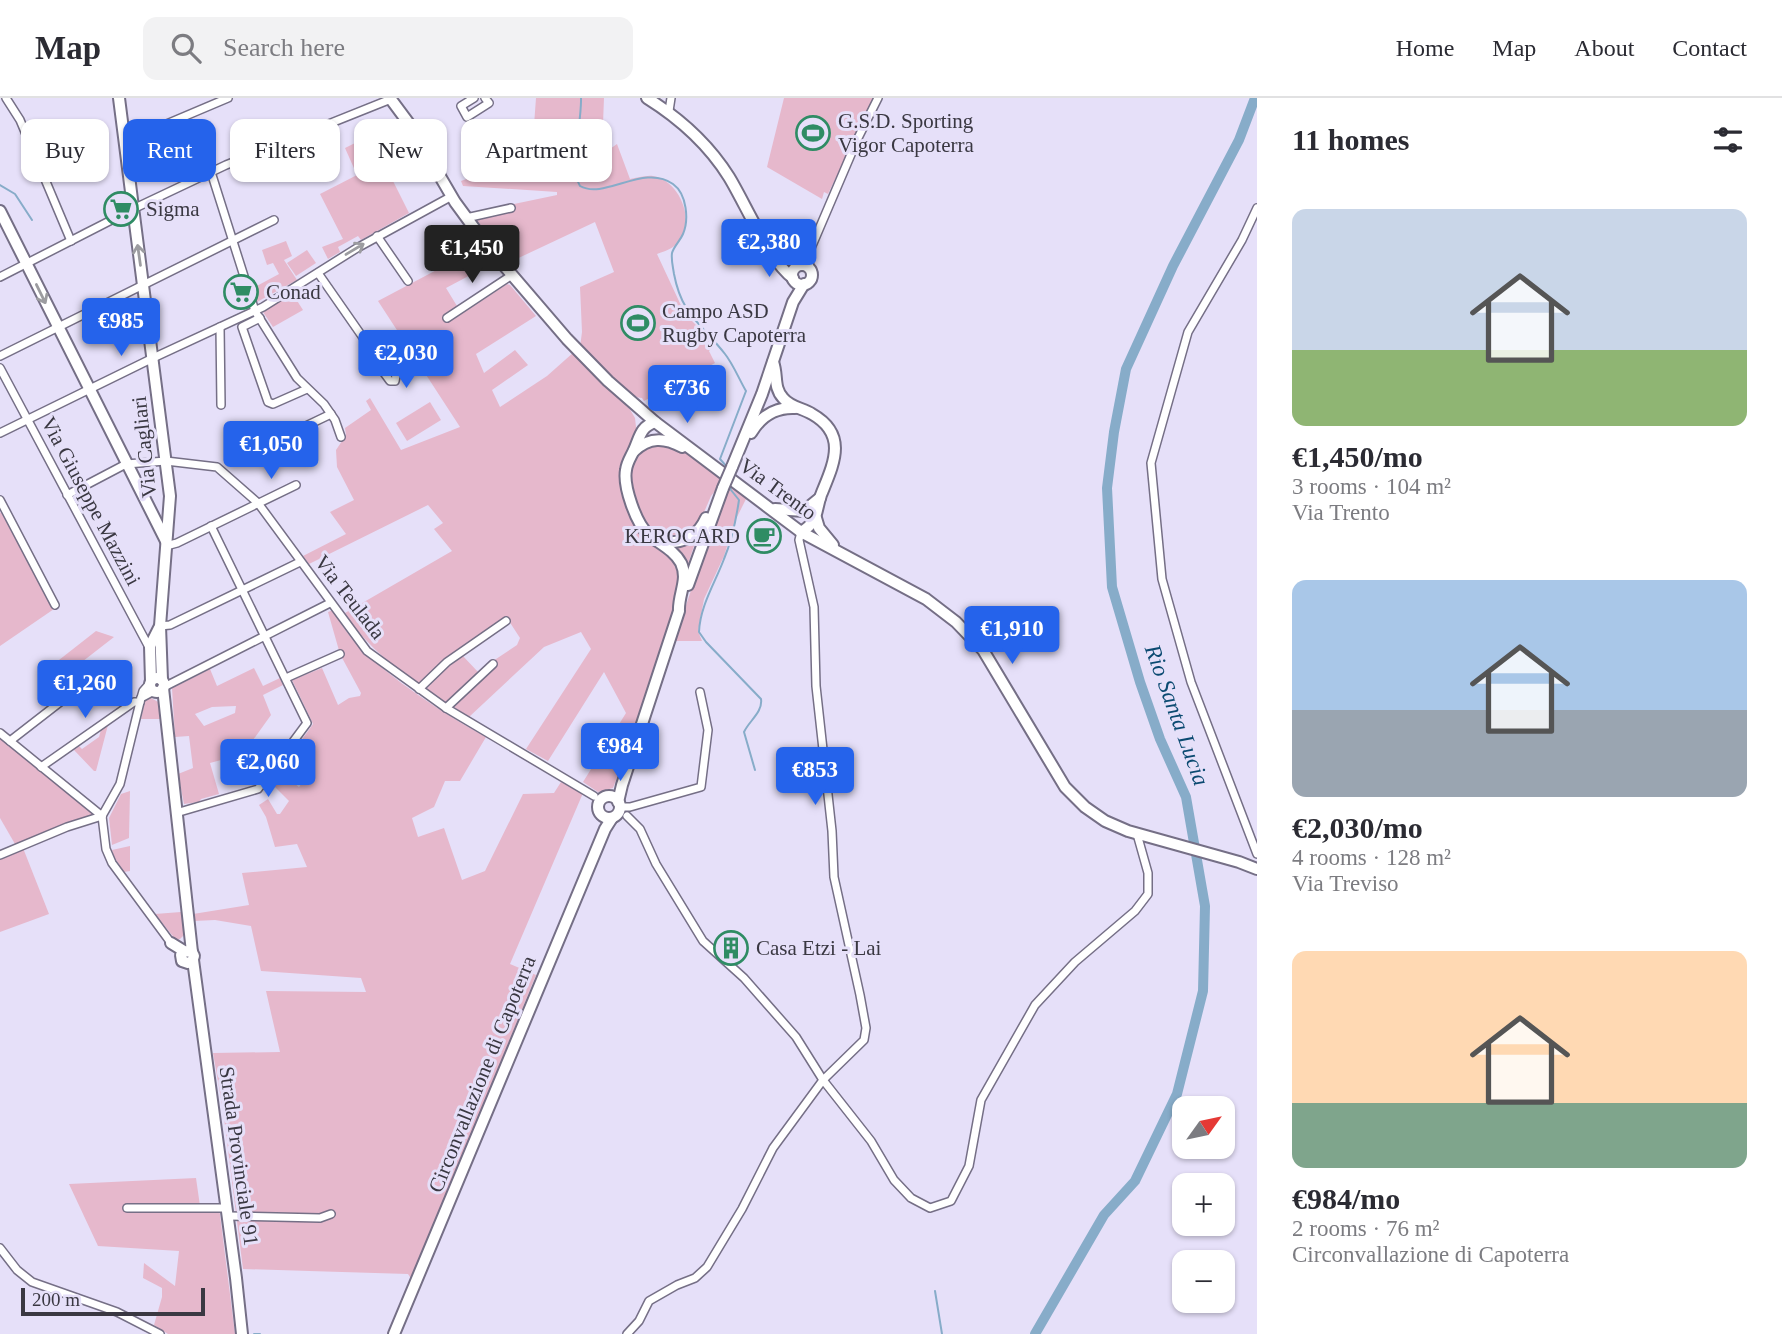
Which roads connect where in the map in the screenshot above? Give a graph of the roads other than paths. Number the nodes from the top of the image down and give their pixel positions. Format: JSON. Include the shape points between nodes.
{"nodes":[{"id":1,"x":6,"y":98,"type":"edge"},
{"id":2,"x":119,"y":98,"type":"edge"},
{"id":3,"x":228,"y":98,"type":"edge"},
{"id":4,"x":391,"y":98,"type":"edge"},
{"id":5,"x":474,"y":98,"type":"edge"},
{"id":6,"x":485,"y":98,"type":"edge"},
{"id":7,"x":648,"y":98,"type":"edge"},
{"id":8,"x":671,"y":98,"type":"edge"},
{"id":9,"x":878,"y":98,"type":"edge"},
{"id":10,"x":669,"y":111,"type":"junction"},
{"id":11,"x":178,"y":119,"type":"edge"},
{"id":12,"x":123,"y":133,"type":"edge"},
{"id":13,"x":216,"y":170,"type":"edge"},
{"id":14,"x":129,"y":182,"type":"edge"},
{"id":15,"x":190,"y":182,"type":"edge"},
{"id":16,"x":214,"y":182,"type":"edge"},
{"id":17,"x":452,"y":197,"type":"junction"},
{"id":18,"x":511,"y":208,"type":"dead end"},
{"id":19,"x":1257,"y":208,"type":"edge"},
{"id":20,"x":133,"y":209,"type":"junction"},
{"id":21,"x":0,"y":211,"type":"edge"},
{"id":22,"x":466,"y":218,"type":"junction"},
{"id":23,"x":274,"y":220,"type":"dead end"},
{"id":24,"x":377,"y":236,"type":"junction"},
{"id":25,"x":71,"y":241,"type":"junction"},
{"id":26,"x":232,"y":241,"type":"junction"},
{"id":27,"x":26,"y":264,"type":"junction"},
{"id":28,"x":318,"y":273,"type":"junction"},
{"id":29,"x":800,"y":274,"type":"junction"},
{"id":30,"x":512,"y":275,"type":"junction"},
{"id":31,"x":0,"y":278,"type":"edge"},
{"id":32,"x":408,"y":281,"type":"dead end"},
{"id":33,"x":143,"y":284,"type":"junction"},
{"id":34,"x":257,"y":314,"type":"junction"},
{"id":35,"x":447,"y":318,"type":"dead end"},
{"id":36,"x":57,"y":327,"type":"junction"},
{"id":37,"x":220,"y":327,"type":"junction"},
{"id":38,"x":0,"y":356,"type":"edge"},
{"id":39,"x":153,"y":358,"type":"junction"},
{"id":40,"x":380,"y":362,"type":"dead end"},
{"id":41,"x":773,"y":362,"type":"junction"},
{"id":42,"x":0,"y":368,"type":"edge"},
{"id":43,"x":88,"y":389,"type":"junction"},
{"id":44,"x":307,"y":389,"type":"junction"},
{"id":45,"x":616,"y":389,"type":"junction"},
{"id":46,"x":221,"y":405,"type":"dead end"},
{"id":47,"x":801,"y":409,"type":"junction"},
{"id":48,"x":331,"y":414,"type":"junction"},
{"id":49,"x":27,"y":420,"type":"junction"},
{"id":50,"x":655,"y":422,"type":"junction"},
{"id":51,"x":641,"y":430,"type":"junction"},
{"id":52,"x":0,"y":432,"type":"edge"},
{"id":53,"x":285,"y":436,"type":"dead end"},
{"id":54,"x":341,"y":437,"type":"dead end"},
{"id":55,"x":649,"y":440,"type":"junction"},
{"id":56,"x":742,"y":442,"type":"junction"},
{"id":57,"x":634,"y":452,"type":"junction"},
{"id":58,"x":700,"y":454,"type":"junction"},
{"id":59,"x":166,"y":461,"type":"junction"},
{"id":60,"x":126,"y":464,"type":"junction"},
{"id":61,"x":296,"y":485,"type":"dead end"},
{"id":62,"x":721,"y":493,"type":"junction"},
{"id":63,"x":67,"y":495,"type":"junction"},
{"id":64,"x":820,"y":498,"type":"junction"},
{"id":65,"x":0,"y":500,"type":"edge"},
{"id":66,"x":258,"y":503,"type":"junction"},
{"id":67,"x":769,"y":508,"type":"junction"},
{"id":68,"x":804,"y":511,"type":"junction"},
{"id":69,"x":816,"y":518,"type":"junction"},
{"id":70,"x":211,"y":526,"type":"junction"},
{"id":71,"x":802,"y":532,"type":"junction"},
{"id":72,"x":657,"y":541,"type":"junction"},
{"id":73,"x":166,"y":544,"type":"junction"},
{"id":74,"x":839,"y":553,"type":"junction"},
{"id":75,"x":300,"y":562,"type":"junction"},
{"id":76,"x":242,"y":590,"type":"junction"},
{"id":77,"x":330,"y":603,"type":"junction"},
{"id":78,"x":55,"y":605,"type":"dead end"},
{"id":79,"x":678,"y":614,"type":"junction"},
{"id":80,"x":506,"y":621,"type":"dead end"},
{"id":81,"x":160,"y":626,"type":"junction"},
{"id":82,"x":265,"y":637,"type":"junction"},
{"id":83,"x":155,"y":645,"type":"junction"},
{"id":84,"x":340,"y":654,"type":"dead end"},
{"id":85,"x":493,"y":664,"type":"dead end"},
{"id":86,"x":286,"y":678,"type":"junction"},
{"id":87,"x":74,"y":685,"type":"dead end"},
{"id":88,"x":155,"y":688,"type":"junction"},
{"id":89,"x":419,"y":689,"type":"junction"},
{"id":90,"x":700,"y":692,"type":"dead end"},
{"id":91,"x":446,"y":708,"type":"junction"},
{"id":92,"x":0,"y":733,"type":"edge"},
{"id":93,"x":10,"y":741,"type":"junction"},
{"id":94,"x":41,"y":767,"type":"junction"},
{"id":95,"x":611,"y":807,"type":"junction"},
{"id":96,"x":176,"y":813,"type":"junction"},
{"id":97,"x":102,"y":816,"type":"junction"},
{"id":98,"x":1141,"y":835,"type":"junction"},
{"id":99,"x":1257,"y":854,"type":"edge"},
{"id":100,"x":0,"y":855,"type":"edge"},
{"id":101,"x":1257,"y":869,"type":"edge"},
{"id":102,"x":171,"y":943,"type":"junction"},
{"id":103,"x":187,"y":951,"type":"junction"},
{"id":104,"x":823,"y":1080,"type":"junction"},
{"id":105,"x":127,"y":1208,"type":"dead end"},
{"id":106,"x":228,"y":1212,"type":"junction"},
{"id":107,"x":331,"y":1214,"type":"dead end"},
{"id":108,"x":0,"y":1248,"type":"edge"},
{"id":109,"x":243,"y":1332,"type":"edge"},
{"id":110,"x":160,"y":1334,"type":"edge"},
{"id":111,"x":394,"y":1334,"type":"edge"},
{"id":112,"x":627,"y":1334,"type":"edge"}],
"edges":[{"from":1,"to":25,"type":"street","via":[[20,120]]},
{"from":2,"to":12,"type":"street","name":"Via Cagliari"},
{"from":3,"to":11,"type":"street"},
{"from":4,"to":13,"type":"street"},
{"from":4,"to":17,"type":"street","name":"Via Trento"},
{"from":5,"to":6,"type":"street","via":[[461,106],[467,117],[489,103]]},
{"from":7,"to":10,"type":"street"},
{"from":8,"to":10,"type":"street"},
{"from":9,"to":29,"type":"street"},
{"from":10,"to":29,"type":"street","via":[[727,174],[779,266]]},
{"from":14,"to":20,"type":"street","name":"Via Cagliari"},
{"from":15,"to":20,"type":"street"},
{"from":16,"to":26,"type":"street"},
{"from":17,"to":22,"type":"street","name":"Via Trento"},
{"from":17,"to":24,"type":"street"},
{"from":18,"to":22,"type":"street"},
{"from":19,"to":99,"type":"street","via":[[1188,332],[1151,463],[1162,579],[1191,682]]},
{"from":20,"to":25,"type":"street"},
{"from":33,"to":20,"type":"street","name":"Via Cagliari","one_way":true},
{"from":21,"to":27,"type":"street"},
{"from":22,"to":30,"type":"street","name":"Via Trento"},
{"from":23,"to":26,"type":"street"},
{"from":28,"to":24,"type":"street","one_way":true},
{"from":24,"to":32,"type":"street"},
{"from":25,"to":27,"type":"street"},
{"from":26,"to":33,"type":"street"},
{"from":26,"to":34,"type":"street"},
{"from":27,"to":31,"type":"street"},
{"from":27,"to":36,"type":"street","one_way":true},
{"from":28,"to":34,"type":"street"},
{"from":28,"to":40,"type":"street"},
{"from":29,"to":41,"type":"street"},
{"from":30,"to":35,"type":"street"},
{"from":30,"to":45,"type":"street","name":"Via Trento"},
{"from":33,"to":36,"type":"street"},
{"from":33,"to":39,"type":"street","name":"Via Cagliari"},
{"from":34,"to":37,"type":"street"},
{"from":34,"to":44,"type":"street"},
{"from":34,"to":44,"type":"street","via":[[242,327],[268,402]]},
{"from":36,"to":38,"type":"street"},
{"from":36,"to":43,"type":"street"},
{"from":37,"to":39,"type":"street"},
{"from":37,"to":46,"type":"street"},
{"from":39,"to":43,"type":"street"},
{"from":39,"to":59,"type":"street","name":"Via Cagliari"},
{"from":41,"to":47,"type":"street","via":[[776,388],[788,403]]},
{"from":41,"to":56,"type":"street"},
{"from":42,"to":49,"type":"street","name":"Via Giuseppe Mazzini"},
{"from":43,"to":49,"type":"street"},
{"from":43,"to":60,"type":"street"},
{"from":44,"to":48,"type":"street"},
{"from":45,"to":50,"type":"street","name":"Via Trento"},
{"from":45,"to":51,"type":"street","via":[[633,408]]},
{"from":47,"to":56,"type":"street","via":[[769,413]]},
{"from":47,"to":64,"type":"street","via":[[819,419],[835,447],[834,468]]},
{"from":48,"to":53,"type":"street"},
{"from":48,"to":54,"type":"street"},
{"from":49,"to":52,"type":"street"},
{"from":49,"to":63,"type":"street","name":"Via Giuseppe Mazzini"},
{"from":50,"to":51,"type":"street"},
{"from":50,"to":55,"type":"street"},
{"from":50,"to":58,"type":"street","name":"Via Trento"},
{"from":51,"to":57,"type":"street"},
{"from":55,"to":57,"type":"street"},
{"from":55,"to":58,"type":"street","via":[[665,440]]},
{"from":56,"to":62,"type":"street","bridge":true},
{"from":57,"to":72,"type":"street","via":[[626,468],[626,483],[638,522]]},
{"from":58,"to":67,"type":"street","name":"Via Trento"},
{"from":59,"to":60,"type":"street","name":"Via Teulada"},
{"from":59,"to":66,"type":"street","name":"Via Teulada","via":[[217,467]]},
{"from":59,"to":73,"type":"street","name":"Via Cagliari","via":[[170,496]]},
{"from":60,"to":63,"type":"street"},
{"from":60,"to":73,"type":"street"},
{"from":61,"to":66,"type":"street"},
{"from":62,"to":72,"type":"street","via":[[695,535],[678,542]]},
{"from":62,"to":79,"type":"street"},
{"from":63,"to":83,"type":"street","name":"Via Giuseppe Mazzini"},
{"from":64,"to":68,"type":"street"},
{"from":64,"to":69,"type":"street"},
{"from":65,"to":78,"type":"street"},
{"from":66,"to":70,"type":"street"},
{"from":66,"to":75,"type":"street","name":"Via Teulada"},
{"from":67,"to":68,"type":"street"},
{"from":67,"to":71,"type":"street","name":"Via Trento"},
{"from":68,"to":71,"type":"street"},
{"from":69,"to":71,"type":"street"},
{"from":69,"to":74,"type":"street"},
{"from":70,"to":73,"type":"street"},
{"from":70,"to":76,"type":"street"},
{"from":71,"to":74,"type":"street","name":"Via Trento"},
{"from":71,"to":104,"type":"street","via":[[799,540],[814,607],[834,877],[866,1028],[864,1040]]},
{"from":72,"to":79,"type":"street","via":[[675,555],[684,572]]},
{"from":73,"to":81,"type":"street","name":"Via Cagliari"},
{"from":74,"to":98,"type":"street","name":"Via Trento","via":[[926,599],[956,622],[983,650],[1065,787],[1105,821]]},
{"from":75,"to":76,"type":"street"},
{"from":75,"to":77,"type":"street","name":"Via Teulada"},
{"from":76,"to":81,"type":"street"},
{"from":76,"to":82,"type":"street"},
{"from":77,"to":82,"type":"street"},
{"from":77,"to":89,"type":"street","name":"Via Teulada","via":[[368,651]]},
{"from":79,"to":95,"type":"street","name":"Circonvallazione di Capoterra"},
{"from":80,"to":89,"type":"street","via":[[447,662]]},
{"from":81,"to":83,"type":"street","name":"Via Cagliari"},
{"from":82,"to":86,"type":"street"},
{"from":82,"to":88,"type":"street"},
{"from":83,"to":88,"type":"street","name":"Via Cagliari"},
{"from":83,"to":88,"type":"street","name":"Via Cagliari","via":[[151,666]]},
{"from":84,"to":86,"type":"street"},
{"from":85,"to":91,"type":"street"},
{"from":86,"to":96,"type":"street","via":[[307,724],[260,787]]},
{"from":87,"to":93,"type":"street","via":[[77,689]]},
{"from":88,"to":94,"type":"street"},
{"from":88,"to":96,"type":"street","via":[[166,706]]},
{"from":88,"to":97,"type":"street","via":[[120,784]]},
{"from":89,"to":91,"type":"street","name":"Via Teulada"},
{"from":90,"to":95,"type":"street","via":[[708,730],[701,787],[631,807]]},
{"from":91,"to":95,"type":"street","name":"Via Teulada"},
{"from":92,"to":93,"type":"street"},
{"from":93,"to":94,"type":"street"},
{"from":94,"to":97,"type":"street"},
{"from":95,"to":104,"type":"street","via":[[640,829],[703,941],[744,978],[796,1037]]},
{"from":95,"to":111,"type":"street","name":"Circonvallazione di Capoterra"},
{"from":96,"to":103,"type":"street"},
{"from":97,"to":100,"type":"street"},
{"from":97,"to":102,"type":"street","via":[[112,863]]},
{"from":98,"to":101,"type":"street","name":"Via Trento"},
{"from":98,"to":104,"type":"street","via":[[1148,894],[1035,1005],[981,1100],[969,1166],[951,1201],[930,1208],[911,1198]]},
{"from":102,"to":103,"type":"street"},
{"from":102,"to":103,"type":"street","via":[[182,944]]},
{"from":103,"to":106,"type":"street","name":"Strada Provinciale 91"},
{"from":104,"to":112,"type":"street","via":[[773,1148],[707,1267],[649,1301]]},
{"from":105,"to":106,"type":"street"},
{"from":106,"to":107,"type":"street","via":[[320,1218]]},
{"from":106,"to":109,"type":"street","name":"Strada Provinciale 91"},
{"from":108,"to":110,"type":"street","via":[[32,1282],[117,1312]]}]}
